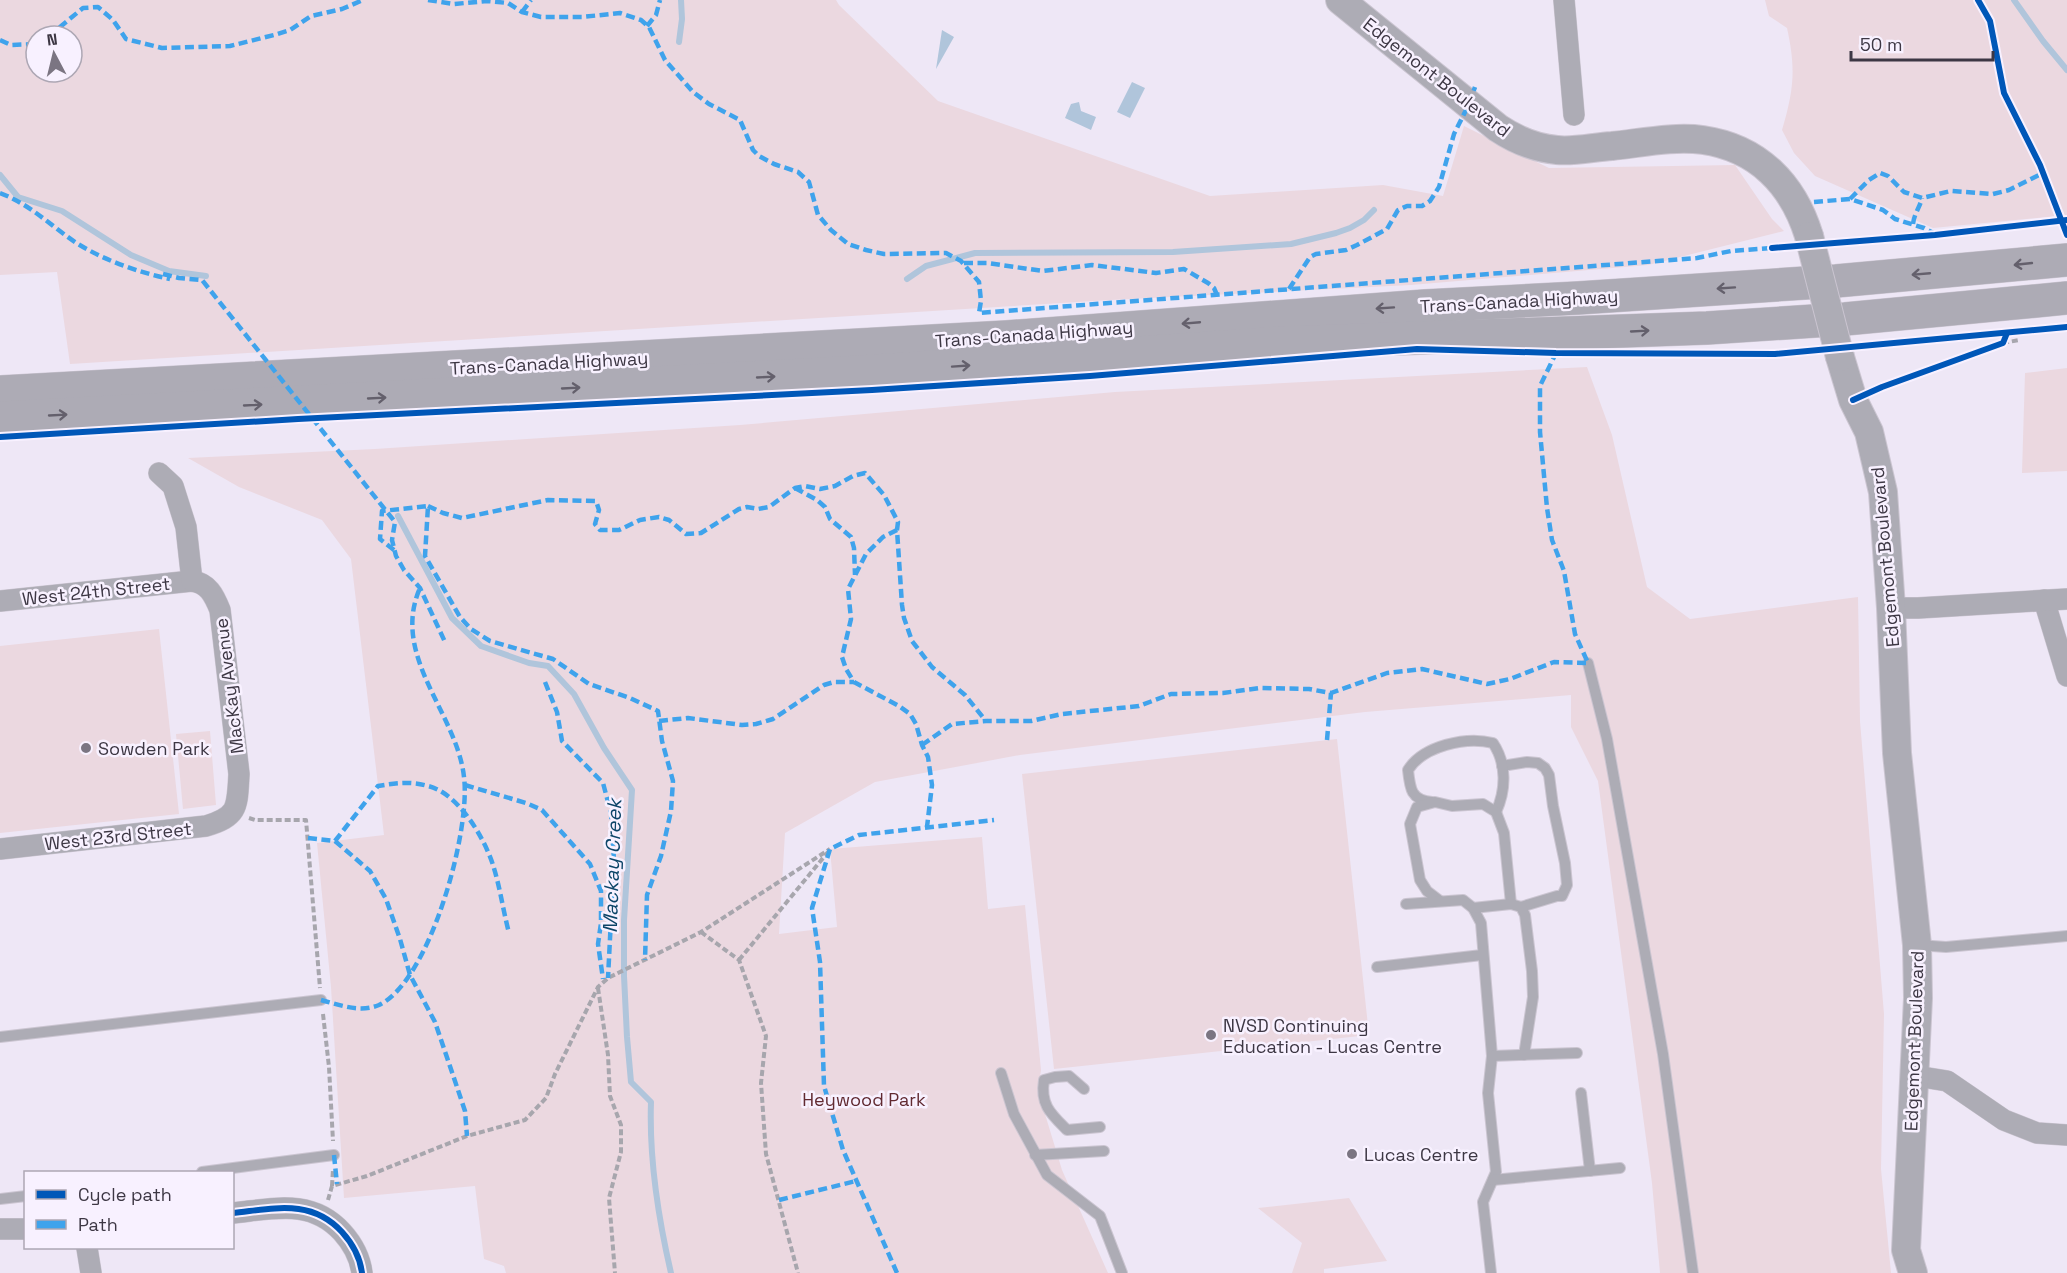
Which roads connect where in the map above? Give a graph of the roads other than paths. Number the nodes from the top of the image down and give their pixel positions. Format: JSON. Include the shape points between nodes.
{"nodes":[{"id":1,"x":1340,"y":0,"type":"edge"},
{"id":2,"x":1564,"y":0,"type":"edge"},
{"id":3,"x":1574,"y":115,"type":"dead end"},
{"id":4,"x":2067,"y":260,"type":"edge"},
{"id":5,"x":2067,"y":300,"type":"edge"},
{"id":6,"x":0,"y":392,"type":"edge"},
{"id":7,"x":0,"y":418,"type":"edge"},
{"id":8,"x":159,"y":473,"type":"dead end"},
{"id":9,"x":192,"y":581,"type":"junction"},
{"id":10,"x":2067,"y":599,"type":"edge"},
{"id":11,"x":2044,"y":600,"type":"junction"},
{"id":12,"x":0,"y":601,"type":"edge"},
{"id":13,"x":1891,"y":608,"type":"junction"},
{"id":14,"x":1588,"y":663,"type":"dead end"},
{"id":15,"x":2067,"y":676,"type":"edge"},
{"id":16,"x":1502,"y":766,"type":"junction"},
{"id":17,"x":1436,"y":802,"type":"junction"},
{"id":18,"x":233,"y":812,"type":"joint"},
{"id":19,"x":1496,"y":812,"type":"junction"},
{"id":20,"x":0,"y":849,"type":"edge"},
{"id":21,"x":1440,"y":901,"type":"junction"},
{"id":22,"x":1406,"y":904,"type":"dead end"},
{"id":23,"x":1516,"y":906,"type":"junction"},
{"id":24,"x":1473,"y":908,"type":"junction"},
{"id":25,"x":2067,"y":936,"type":"edge"},
{"id":26,"x":1917,"y":945,"type":"junction"},
{"id":27,"x":1482,"y":955,"type":"junction"},
{"id":28,"x":1377,"y":968,"type":"dead end"},
{"id":29,"x":321,"y":1000,"type":"road end"},
{"id":30,"x":0,"y":1037,"type":"edge"},
{"id":31,"x":1577,"y":1053,"type":"dead end"},
{"id":32,"x":1524,"y":1055,"type":"junction"},
{"id":33,"x":1492,"y":1056,"type":"junction"},
{"id":34,"x":1001,"y":1073,"type":"dead end"},
{"id":35,"x":1916,"y":1076,"type":"junction"},
{"id":36,"x":1083,"y":1089,"type":"dead end"},
{"id":37,"x":1581,"y":1093,"type":"dead end"},
{"id":38,"x":1100,"y":1127,"type":"dead end"},
{"id":39,"x":2067,"y":1135,"type":"edge"},
{"id":40,"x":1104,"y":1151,"type":"dead end"},
{"id":41,"x":334,"y":1155,"type":"road end"},
{"id":42,"x":1035,"y":1155,"type":"junction"},
{"id":43,"x":1620,"y":1168,"type":"dead end"},
{"id":44,"x":217,"y":1171,"type":"edge"},
{"id":45,"x":1590,"y":1171,"type":"junction"},
{"id":46,"x":1493,"y":1180,"type":"junction"},
{"id":47,"x":24,"y":1196,"type":"edge"},
{"id":48,"x":0,"y":1199,"type":"edge"},
{"id":49,"x":234,"y":1213,"type":"edge"},
{"id":50,"x":24,"y":1228,"type":"edge"},
{"id":51,"x":0,"y":1229,"type":"edge"},
{"id":52,"x":87,"y":1249,"type":"edge"},
{"id":53,"x":91,"y":1273,"type":"edge"},
{"id":54,"x":362,"y":1273,"type":"edge"},
{"id":55,"x":1122,"y":1273,"type":"edge"},
{"id":56,"x":1491,"y":1273,"type":"edge"},
{"id":57,"x":1693,"y":1273,"type":"edge"},
{"id":58,"x":1913,"y":1273,"type":"edge"}],
"edges":[{"from":1,"to":13,"type":"street","name":"Edgemont Boulevard","bridge":true,"via":[[1498,128],[1535,147],[1559,151],[1702,140],[1748,154],[1773,172],[1803,217],[1853,400],[1878,462]]},
{"from":2,"to":3,"type":"street"},
{"from":4,"to":6,"type":"highway","name":"Trans-Canada Highway","one_way":true,"via":[[1715,289],[859,346]]},
{"from":7,"to":5,"type":"highway","name":"Trans-Canada Highway","one_way":true,"via":[[860,372],[1279,343],[1707,328],[1845,319],[2006,319]]},
{"from":8,"to":9,"type":"street","via":[[173,486],[186,527]]},
{"from":9,"to":12,"type":"street","name":"West 24th Street"},
{"from":9,"to":18,"type":"street","name":"MacKay Avenue","via":[[208,588],[220,610],[239,774]]},
{"from":10,"to":11,"type":"street"},
{"from":11,"to":13,"type":"street"},
{"from":11,"to":15,"type":"street"},
{"from":13,"to":26,"type":"street","name":"Edgemont Boulevard","via":[[1897,753]]},
{"from":14,"to":57,"type":"lane","via":[[1607,739],[1663,1054]]},
{"from":16,"to":17,"type":"lane","via":[[1493,743],[1435,747],[1414,760],[1408,770],[1413,793],[1420,801]]},
{"from":16,"to":19,"type":"lane","via":[[1502,799]]},
{"from":16,"to":23,"type":"lane","via":[[1527,762],[1545,768],[1565,863],[1567,885],[1562,896]]},
{"from":17,"to":19,"type":"lane","via":[[1452,806],[1483,804]]},
{"from":17,"to":21,"type":"lane","via":[[1417,807],[1410,824],[1420,880]]},
{"from":18,"to":20,"type":"street","name":"West 23rd Street","via":[[206,826]]},
{"from":19,"to":23,"type":"lane","via":[[1504,833]]},
{"from":21,"to":22,"type":"lane"},
{"from":21,"to":24,"type":"lane","via":[[1463,900]]},
{"from":23,"to":24,"type":"lane"},
{"from":23,"to":32,"type":"lane","via":[[1525,915],[1533,997]]},
{"from":24,"to":27,"type":"lane","via":[[1480,923]]},
{"from":25,"to":26,"type":"lane","via":[[1946,947]]},
{"from":26,"to":35,"type":"street","name":"Edgemont Boulevard"},
{"from":27,"to":28,"type":"lane"},
{"from":27,"to":33,"type":"lane"},
{"from":29,"to":30,"type":"lane"},
{"from":31,"to":32,"type":"lane"},
{"from":32,"to":33,"type":"lane"},
{"from":33,"to":46,"type":"lane","via":[[1488,1094],[1496,1172]]},
{"from":34,"to":42,"type":"lane","via":[[1014,1114]]},
{"from":35,"to":39,"type":"street","via":[[1947,1081],[2004,1120],[2037,1133]]},
{"from":35,"to":58,"type":"street","name":"Edgemont Boulevard","via":[[1906,1250]]},
{"from":36,"to":38,"type":"lane","via":[[1069,1076],[1044,1080],[1042,1091],[1048,1112],[1067,1130]]},
{"from":37,"to":45,"type":"lane"},
{"from":40,"to":42,"type":"lane"},
{"from":41,"to":44,"type":"lane"},
{"from":42,"to":55,"type":"lane","via":[[1047,1175],[1100,1216]]},
{"from":43,"to":45,"type":"lane"},
{"from":45,"to":46,"type":"lane"},
{"from":46,"to":56,"type":"lane","via":[[1483,1202]]},
{"from":47,"to":48,"type":"lane"},
{"from":49,"to":54,"type":"street","via":[[289,1208],[310,1211],[331,1222],[350,1241]]},
{"from":50,"to":51,"type":"street"},
{"from":52,"to":53,"type":"street"}]}
